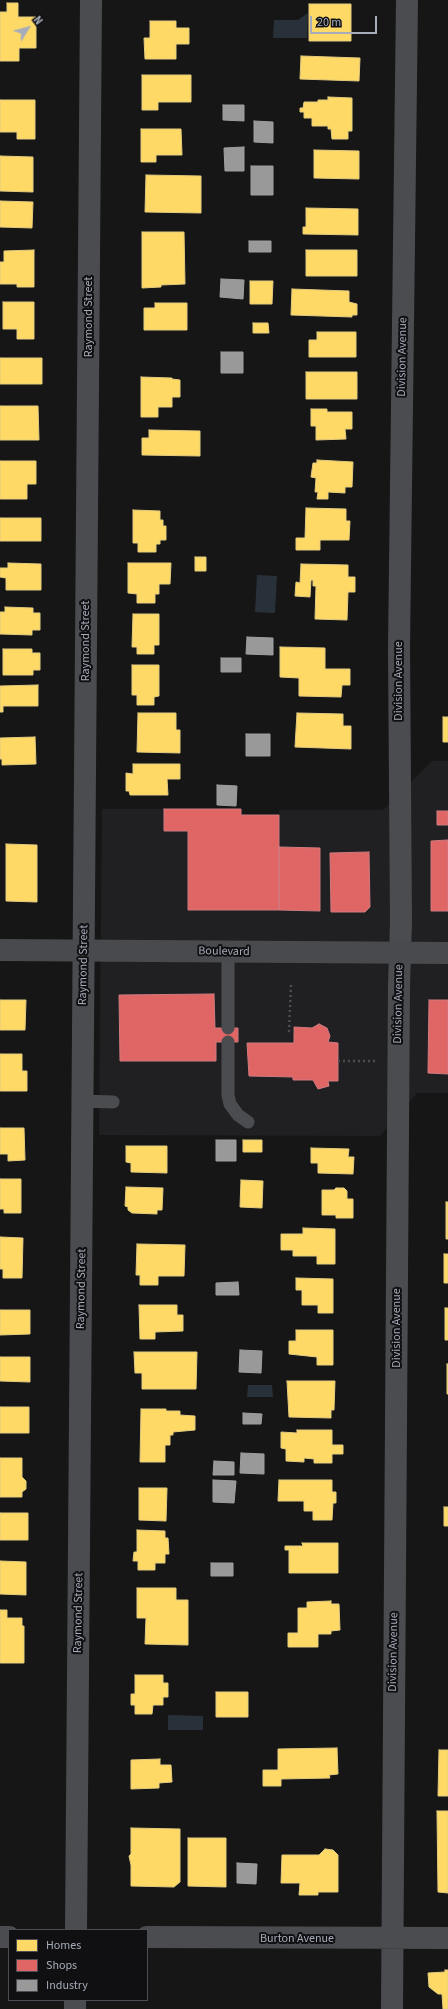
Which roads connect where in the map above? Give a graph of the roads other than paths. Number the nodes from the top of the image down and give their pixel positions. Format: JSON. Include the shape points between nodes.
{"nodes":[{"id":1,"x":91,"y":0,"type":"edge"},
{"id":2,"x":407,"y":0,"type":"edge"},
{"id":3,"x":0,"y":950,"type":"edge"},
{"id":4,"x":83,"y":951,"type":"junction"},
{"id":5,"x":228,"y":952,"type":"junction"},
{"id":6,"x":400,"y":952,"type":"junction"},
{"id":7,"x":448,"y":953,"type":"edge"},
{"id":8,"x":228,"y":1028,"type":"dead end"},
{"id":9,"x":228,"y":1042,"type":"dead end"},
{"id":10,"x":82,"y":1102,"type":"junction"},
{"id":11,"x":113,"y":1102,"type":"dead end"},
{"id":12,"x":248,"y":1122,"type":"dead end"},
{"id":13,"x":76,"y":1929,"type":"edge"},
{"id":14,"x":148,"y":1937,"type":"edge"},
{"id":15,"x":392,"y":1938,"type":"junction"},
{"id":16,"x":448,"y":1938,"type":"edge"},
{"id":17,"x":392,"y":2009,"type":"edge"}],
"edges":[{"from":1,"to":4,"type":"street","name":"Raymond Street"},
{"from":2,"to":6,"type":"street","name":"Division Avenue","via":[[399,655]]},
{"from":3,"to":4,"type":"street","name":"Boulevard"},
{"from":4,"to":5,"type":"street","name":"Boulevard"},
{"from":4,"to":10,"type":"street","name":"Raymond Street"},
{"from":5,"to":6,"type":"street","name":"Boulevard"},
{"from":5,"to":8,"type":"lane"},
{"from":6,"to":7,"type":"street","name":"Boulevard"},
{"from":6,"to":15,"type":"street","name":"Division Avenue"},
{"from":9,"to":12,"type":"lane","via":[[230,1104],[238,1115]]},
{"from":10,"to":11,"type":"lane"},
{"from":10,"to":13,"type":"street","name":"Raymond Street"},
{"from":14,"to":15,"type":"street","name":"Burton Avenue"},
{"from":15,"to":16,"type":"street","name":"Burton Avenue"},
{"from":15,"to":17,"type":"street","name":"Division Avenue"}]}
